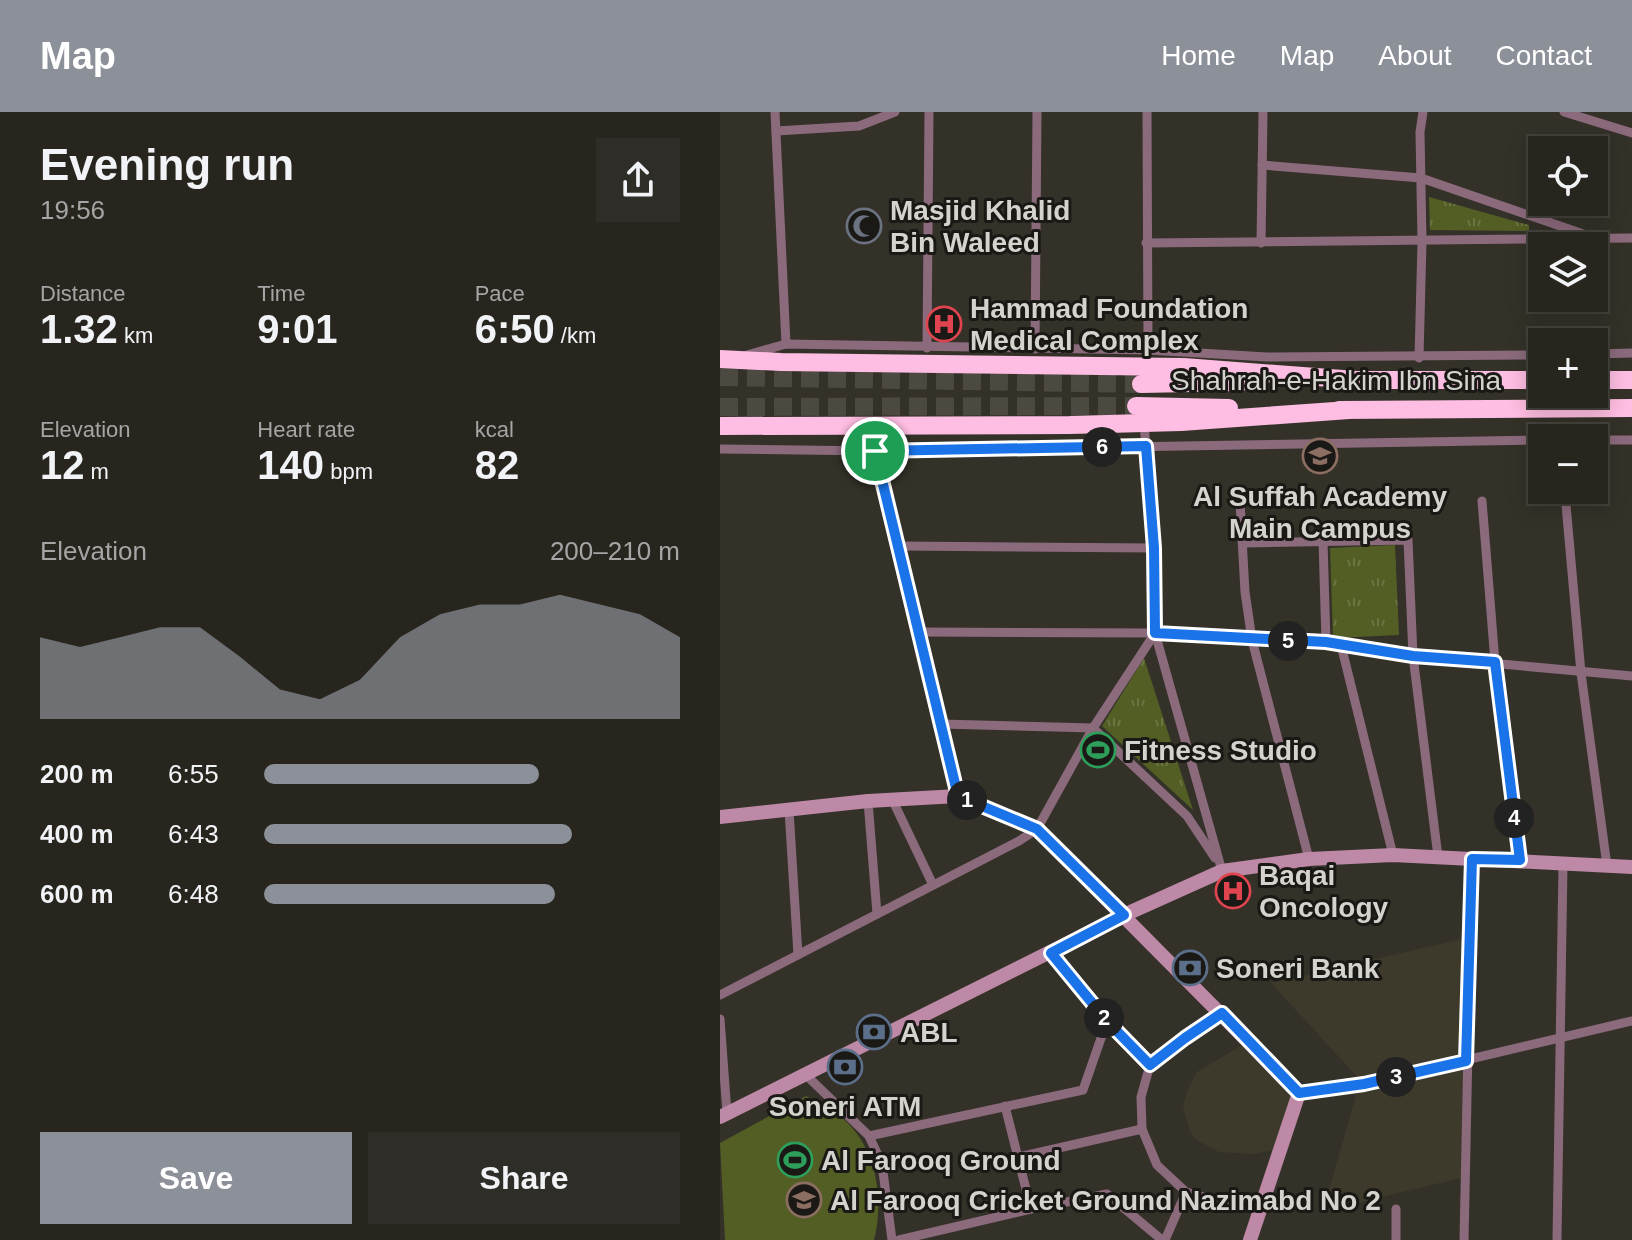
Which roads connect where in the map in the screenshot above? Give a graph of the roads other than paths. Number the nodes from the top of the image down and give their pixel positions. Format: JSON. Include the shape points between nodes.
{"nodes":[{"id":1,"x":775,"y":112,"type":"edge"},
{"id":2,"x":895,"y":112,"type":"edge"},
{"id":3,"x":929,"y":112,"type":"edge"},
{"id":4,"x":1037,"y":112,"type":"edge"},
{"id":5,"x":1147,"y":112,"type":"edge"},
{"id":6,"x":1263,"y":112,"type":"edge"},
{"id":7,"x":1423,"y":112,"type":"edge"},
{"id":8,"x":1564,"y":112,"type":"edge"},
{"id":9,"x":776,"y":131,"type":"junction"},
{"id":10,"x":1632,"y":133,"type":"edge"},
{"id":11,"x":1262,"y":165,"type":"junction"},
{"id":12,"x":1421,"y":178,"type":"junction"},
{"id":13,"x":1578,"y":232,"type":"edge"},
{"id":14,"x":1632,"y":238,"type":"edge"},
{"id":15,"x":1608,"y":239,"type":"edge"},
{"id":16,"x":1528,"y":240,"type":"edge"},
{"id":17,"x":1422,"y":242,"type":"junction"},
{"id":18,"x":1146,"y":243,"type":"junction"},
{"id":19,"x":1261,"y":243,"type":"junction"},
{"id":20,"x":786,"y":344,"type":"junction"},
{"id":21,"x":927,"y":348,"type":"junction"},
{"id":22,"x":1035,"y":349,"type":"junction"},
{"id":23,"x":1148,"y":350,"type":"junction"},
{"id":24,"x":1632,"y":353,"type":"edge"},
{"id":25,"x":1608,"y":354,"type":"edge"},
{"id":26,"x":1528,"y":355,"type":"edge"},
{"id":27,"x":1419,"y":358,"type":"junction"},
{"id":28,"x":726,"y":359,"type":"edge"},
{"id":29,"x":1086,"y":359,"type":"junction"},
{"id":30,"x":1356,"y":380,"type":"junction"},
{"id":31,"x":1528,"y":380,"type":"edge"},
{"id":32,"x":1608,"y":380,"type":"edge"},
{"id":33,"x":1632,"y":380,"type":"edge"},
{"id":34,"x":1141,"y":384,"type":"tunnel mouth"},
{"id":35,"x":1632,"y":408,"type":"edge"},
{"id":36,"x":1140,"y":415,"type":"junction"},
{"id":37,"x":720,"y":426,"type":"edge"},
{"id":38,"x":1528,"y":440,"type":"edge"},
{"id":39,"x":1608,"y":440,"type":"edge"},
{"id":40,"x":1632,"y":440,"type":"edge"},
{"id":41,"x":1146,"y":446,"type":"junction"},
{"id":42,"x":720,"y":449,"type":"edge"},
{"id":43,"x":875,"y":451,"type":"junction"},
{"id":44,"x":1482,"y":501,"type":"dead end"},
{"id":45,"x":1240,"y":502,"type":"dead end"},
{"id":46,"x":1566,"y":505,"type":"dead end"},
{"id":47,"x":1323,"y":541,"type":"junction"},
{"id":48,"x":1243,"y":543,"type":"junction"},
{"id":49,"x":899,"y":546,"type":"junction"},
{"id":50,"x":1154,"y":548,"type":"junction"},
{"id":51,"x":920,"y":632,"type":"junction"},
{"id":52,"x":1155,"y":633,"type":"junction"},
{"id":53,"x":1252,"y":640,"type":"junction"},
{"id":54,"x":1326,"y":642,"type":"junction"},
{"id":55,"x":1341,"y":645,"type":"junction"},
{"id":56,"x":1413,"y":656,"type":"junction"},
{"id":57,"x":1495,"y":662,"type":"junction"},
{"id":58,"x":1581,"y":673,"type":"junction"},
{"id":59,"x":1632,"y":676,"type":"edge"},
{"id":60,"x":940,"y":724,"type":"junction"},
{"id":61,"x":1093,"y":728,"type":"junction"},
{"id":62,"x":958,"y":796,"type":"junction"},
{"id":63,"x":892,"y":799,"type":"junction"},
{"id":64,"x":868,"y":801,"type":"junction"},
{"id":65,"x":789,"y":810,"type":"junction"},
{"id":66,"x":720,"y":817,"type":"edge"},
{"id":67,"x":1037,"y":829,"type":"junction"},
{"id":68,"x":1393,"y":855,"type":"junction"},
{"id":69,"x":1438,"y":857,"type":"junction"},
{"id":70,"x":1309,"y":859,"type":"junction"},
{"id":71,"x":1472,"y":859,"type":"junction"},
{"id":72,"x":1520,"y":860,"type":"junction"},
{"id":73,"x":1563,"y":865,"type":"junction"},
{"id":74,"x":1607,"y":866,"type":"junction"},
{"id":75,"x":1632,"y":867,"type":"edge"},
{"id":76,"x":1222,"y":871,"type":"junction"},
{"id":77,"x":933,"y":885,"type":"junction"},
{"id":78,"x":877,"y":914,"type":"junction"},
{"id":79,"x":1124,"y":915,"type":"junction"},
{"id":80,"x":1051,"y":953,"type":"junction"},
{"id":81,"x":798,"y":955,"type":"junction"},
{"id":82,"x":720,"y":995,"type":"edge"},
{"id":83,"x":1222,"y":1013,"type":"junction"},
{"id":84,"x":720,"y":1019,"type":"edge"},
{"id":85,"x":1107,"y":1021,"type":"junction"},
{"id":86,"x":1632,"y":1021,"type":"edge"},
{"id":87,"x":1561,"y":1039,"type":"junction"},
{"id":88,"x":1466,"y":1061,"type":"junction"},
{"id":89,"x":1150,"y":1065,"type":"junction"},
{"id":90,"x":806,"y":1075,"type":"junction"},
{"id":91,"x":1299,"y":1093,"type":"junction"},
{"id":92,"x":1005,"y":1106,"type":"junction"},
{"id":93,"x":724,"y":1115,"type":"edge"},
{"id":94,"x":1142,"y":1129,"type":"junction"},
{"id":95,"x":869,"y":1136,"type":"junction"},
{"id":96,"x":1019,"y":1157,"type":"junction"},
{"id":97,"x":1186,"y":1192,"type":"junction"},
{"id":98,"x":1265,"y":1197,"type":"junction"},
{"id":99,"x":1031,"y":1209,"type":"junction"},
{"id":100,"x":1396,"y":1209,"type":"dead end"},
{"id":101,"x":892,"y":1240,"type":"edge"},
{"id":102,"x":899,"y":1240,"type":"edge"},
{"id":103,"x":1163,"y":1240,"type":"edge"},
{"id":104,"x":1250,"y":1240,"type":"edge"},
{"id":105,"x":1396,"y":1240,"type":"edge"},
{"id":106,"x":1464,"y":1240,"type":"edge"},
{"id":107,"x":1557,"y":1240,"type":"edge"}],
"edges":[{"from":1,"to":9,"type":"street"},
{"from":2,"to":9,"type":"street","via":[[859,126]]},
{"from":3,"to":21,"type":"street"},
{"from":4,"to":22,"type":"street"},
{"from":5,"to":18,"type":"street"},
{"from":6,"to":11,"type":"street"},
{"from":7,"to":12,"type":"street"},
{"from":8,"to":10,"type":"street"},
{"from":9,"to":20,"type":"street"},
{"from":11,"to":12,"type":"street"},
{"from":11,"to":19,"type":"street"},
{"from":12,"to":13,"type":"street"},
{"from":12,"to":17,"type":"street"},
{"from":14,"to":15,"type":"street"},
{"from":16,"to":17,"type":"street"},
{"from":17,"to":19,"type":"street"},
{"from":17,"to":27,"type":"street"},
{"from":18,"to":19,"type":"street"},
{"from":18,"to":23,"type":"street"},
{"from":20,"to":21,"type":"street"},
{"from":20,"to":28,"type":"street"},
{"from":21,"to":22,"type":"street"},
{"from":22,"to":29,"type":"street"},
{"from":23,"to":27,"type":"street"},
{"from":23,"to":29,"type":"street"},
{"from":24,"to":25,"type":"street"},
{"from":26,"to":27,"type":"street"},
{"from":28,"to":29,"type":"highway"},
{"from":29,"to":30,"type":"highway"},
{"from":30,"to":31,"type":"highway","name":"Shahrah-e-Hakim Ibn Sina"},
{"from":30,"to":34,"type":"highway","name":"Shahrah-e-Hakim Ibn Sina"},
{"from":32,"to":33,"type":"highway"},
{"from":35,"to":36,"type":"highway","name":"Shahrah-e-Hakim Ibn Sina"},
{"from":36,"to":37,"type":"highway","name":"Shahrah-e-Hakim Ibn Sina"},
{"from":36,"to":41,"type":"street"},
{"from":38,"to":41,"type":"street"},
{"from":39,"to":40,"type":"street"},
{"from":41,"to":43,"type":"street"},
{"from":41,"to":50,"type":"street"},
{"from":42,"to":43,"type":"street"},
{"from":43,"to":49,"type":"street"},
{"from":44,"to":57,"type":"street"},
{"from":45,"to":48,"type":"street"},
{"from":46,"to":58,"type":"street"},
{"from":47,"to":48,"type":"street"},
{"from":47,"to":54,"type":"street"},
{"from":47,"to":56,"type":"street","via":[[1408,540]]},
{"from":48,"to":53,"type":"street"},
{"from":49,"to":50,"type":"street"},
{"from":49,"to":51,"type":"street"},
{"from":50,"to":52,"type":"street"},
{"from":51,"to":52,"type":"street"},
{"from":51,"to":60,"type":"street"},
{"from":52,"to":53,"type":"street"},
{"from":52,"to":61,"type":"street"},
{"from":52,"to":76,"type":"street"},
{"from":53,"to":54,"type":"street"},
{"from":53,"to":70,"type":"street"},
{"from":54,"to":55,"type":"street"},
{"from":55,"to":56,"type":"street"},
{"from":55,"to":68,"type":"street"},
{"from":56,"to":57,"type":"street"},
{"from":56,"to":69,"type":"street"},
{"from":57,"to":58,"type":"street"},
{"from":57,"to":72,"type":"street"},
{"from":58,"to":59,"type":"street"},
{"from":58,"to":74,"type":"street"},
{"from":60,"to":61,"type":"street"},
{"from":60,"to":62,"type":"street"},
{"from":61,"to":67,"type":"street"},
{"from":61,"to":76,"type":"street","via":[[1187,816]]},
{"from":62,"to":63,"type":"street"},
{"from":62,"to":67,"type":"street"},
{"from":63,"to":64,"type":"street"},
{"from":63,"to":77,"type":"street"},
{"from":64,"to":65,"type":"street"},
{"from":64,"to":78,"type":"street"},
{"from":65,"to":66,"type":"street"},
{"from":65,"to":81,"type":"street"},
{"from":67,"to":77,"type":"street"},
{"from":67,"to":79,"type":"street"},
{"from":68,"to":69,"type":"street"},
{"from":68,"to":70,"type":"street"},
{"from":69,"to":71,"type":"street"},
{"from":70,"to":76,"type":"street"},
{"from":71,"to":72,"type":"street"},
{"from":71,"to":88,"type":"street"},
{"from":72,"to":73,"type":"street"},
{"from":73,"to":74,"type":"street"},
{"from":73,"to":87,"type":"street"},
{"from":74,"to":75,"type":"street"},
{"from":76,"to":79,"type":"street"},
{"from":77,"to":78,"type":"street"},
{"from":78,"to":81,"type":"street"},
{"from":79,"to":80,"type":"street"},
{"from":79,"to":83,"type":"street"},
{"from":80,"to":85,"type":"street"},
{"from":80,"to":90,"type":"street"},
{"from":81,"to":82,"type":"street"},
{"from":83,"to":89,"type":"street"},
{"from":83,"to":91,"type":"street"},
{"from":84,"to":93,"type":"street"},
{"from":85,"to":89,"type":"street"},
{"from":85,"to":92,"type":"street","via":[[1083,1090]]},
{"from":86,"to":87,"type":"street"},
{"from":87,"to":88,"type":"street"},
{"from":87,"to":107,"type":"street"},
{"from":88,"to":91,"type":"street"},
{"from":88,"to":106,"type":"street"},
{"from":89,"to":94,"type":"street","via":[[1141,1097]]},
{"from":90,"to":93,"type":"street"},
{"from":90,"to":95,"type":"street"},
{"from":91,"to":98,"type":"street"},
{"from":92,"to":95,"type":"street"},
{"from":92,"to":96,"type":"street"},
{"from":94,"to":96,"type":"street"},
{"from":94,"to":97,"type":"street","via":[[1157,1165]]},
{"from":95,"to":101,"type":"street","via":[[882,1164]]},
{"from":96,"to":99,"type":"street"},
{"from":97,"to":98,"type":"street","via":[[1226,1203]]},
{"from":97,"to":103,"type":"street"},
{"from":98,"to":104,"type":"street"},
{"from":99,"to":102,"type":"street"},
{"from":99,"to":103,"type":"street","via":[[1107,1194]]},
{"from":100,"to":105,"type":"street"}]}
